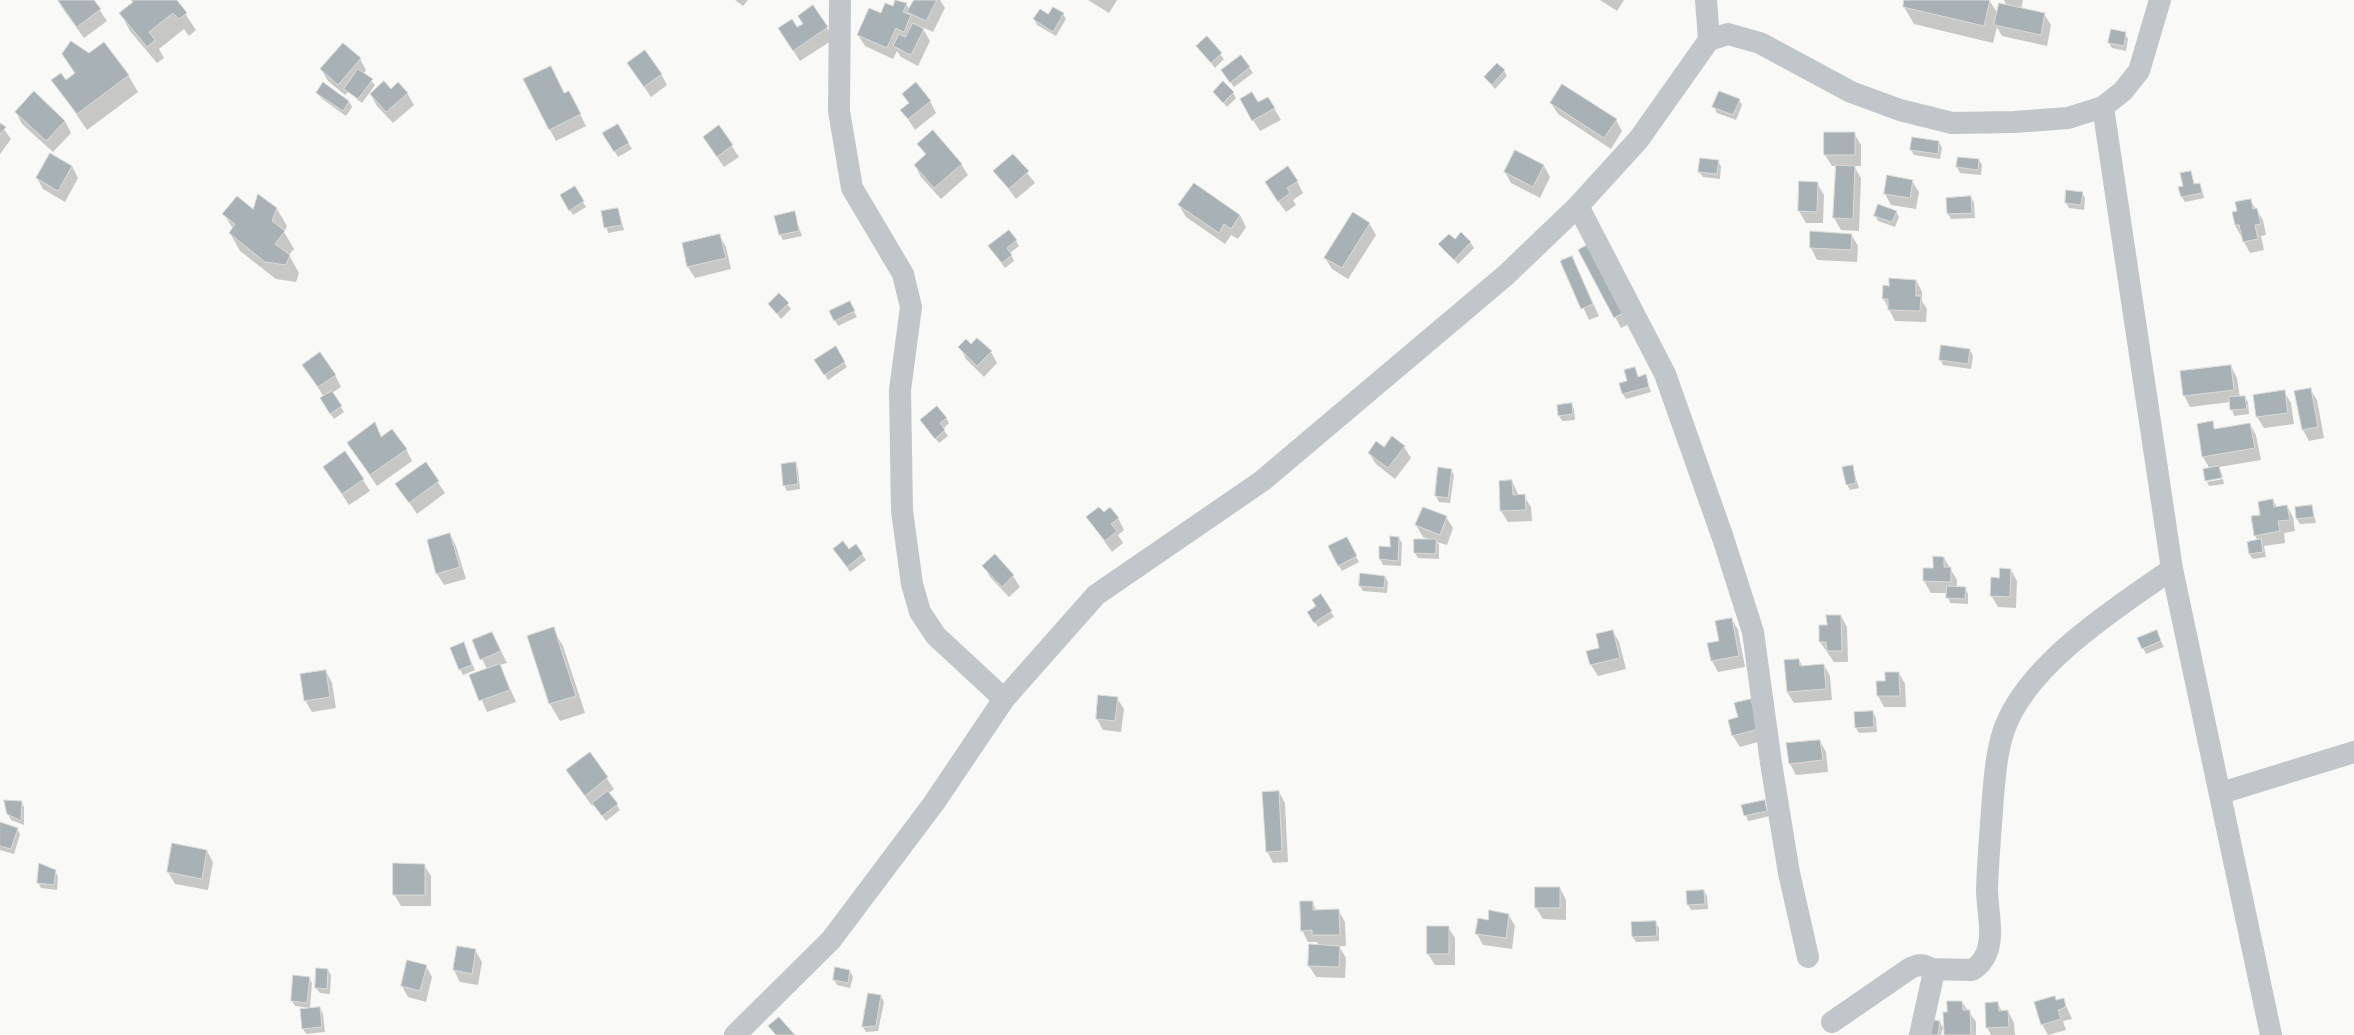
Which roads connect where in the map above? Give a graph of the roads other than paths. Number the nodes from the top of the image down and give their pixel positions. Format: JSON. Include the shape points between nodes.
{"nodes":[{"id":1,"x":840,"y":0,"type":"edge"},
{"id":2,"x":1706,"y":0,"type":"edge"},
{"id":3,"x":2160,"y":0,"type":"edge"},
{"id":4,"x":1709,"y":40,"type":"junction"},
{"id":5,"x":2103,"y":107,"type":"junction"},
{"id":6,"x":1578,"y":206,"type":"junction"},
{"id":7,"x":2172,"y":569,"type":"junction"},
{"id":8,"x":1004,"y":699,"type":"junction"},
{"id":9,"x":2354,"y":752,"type":"edge"},
{"id":10,"x":2221,"y":792,"type":"junction"},
{"id":11,"x":1808,"y":957,"type":"dead end"},
{"id":12,"x":1931,"y":969,"type":"junction"},
{"id":13,"x":1832,"y":1022,"type":"dead end"},
{"id":14,"x":735,"y":1035,"type":"edge"},
{"id":15,"x":1920,"y":1035,"type":"edge"},
{"id":16,"x":2271,"y":1035,"type":"edge"}],
"edges":[{"from":1,"to":8,"type":"street","via":[[839,111],[852,188],[903,274],[911,307],[900,390],[902,511],[912,584],[920,612],[936,636]]},
{"from":2,"to":4,"type":"street"},
{"from":3,"to":5,"type":"street","via":[[2139,71],[2123,91]]},
{"from":4,"to":5,"type":"street","via":[[1728,34],[1760,43],[1851,92],[1900,110],[1952,123],[2068,118]]},
{"from":4,"to":6,"type":"street","via":[[1639,139]]},
{"from":5,"to":7,"type":"street"},
{"from":6,"to":8,"type":"street","via":[[1506,275],[1262,481],[1096,595]]},
{"from":6,"to":11,"type":"street","via":[[1665,374],[1753,632],[1787,857]]},
{"from":7,"to":10,"type":"street"},
{"from":7,"to":12,"type":"street","via":[[2132,597],[2056,658],[2013,707],[2003,732],[1996,773],[1987,890],[1987,952],[1982,962],[1972,970]]},
{"from":8,"to":14,"type":"street","via":[[934,803],[830,940]]},
{"from":9,"to":10,"type":"street"},
{"from":10,"to":16,"type":"street"},
{"from":12,"to":13,"type":"street","via":[[1923,965],[1914,966]]},
{"from":12,"to":15,"type":"street","via":[[1933,976]]}]}
